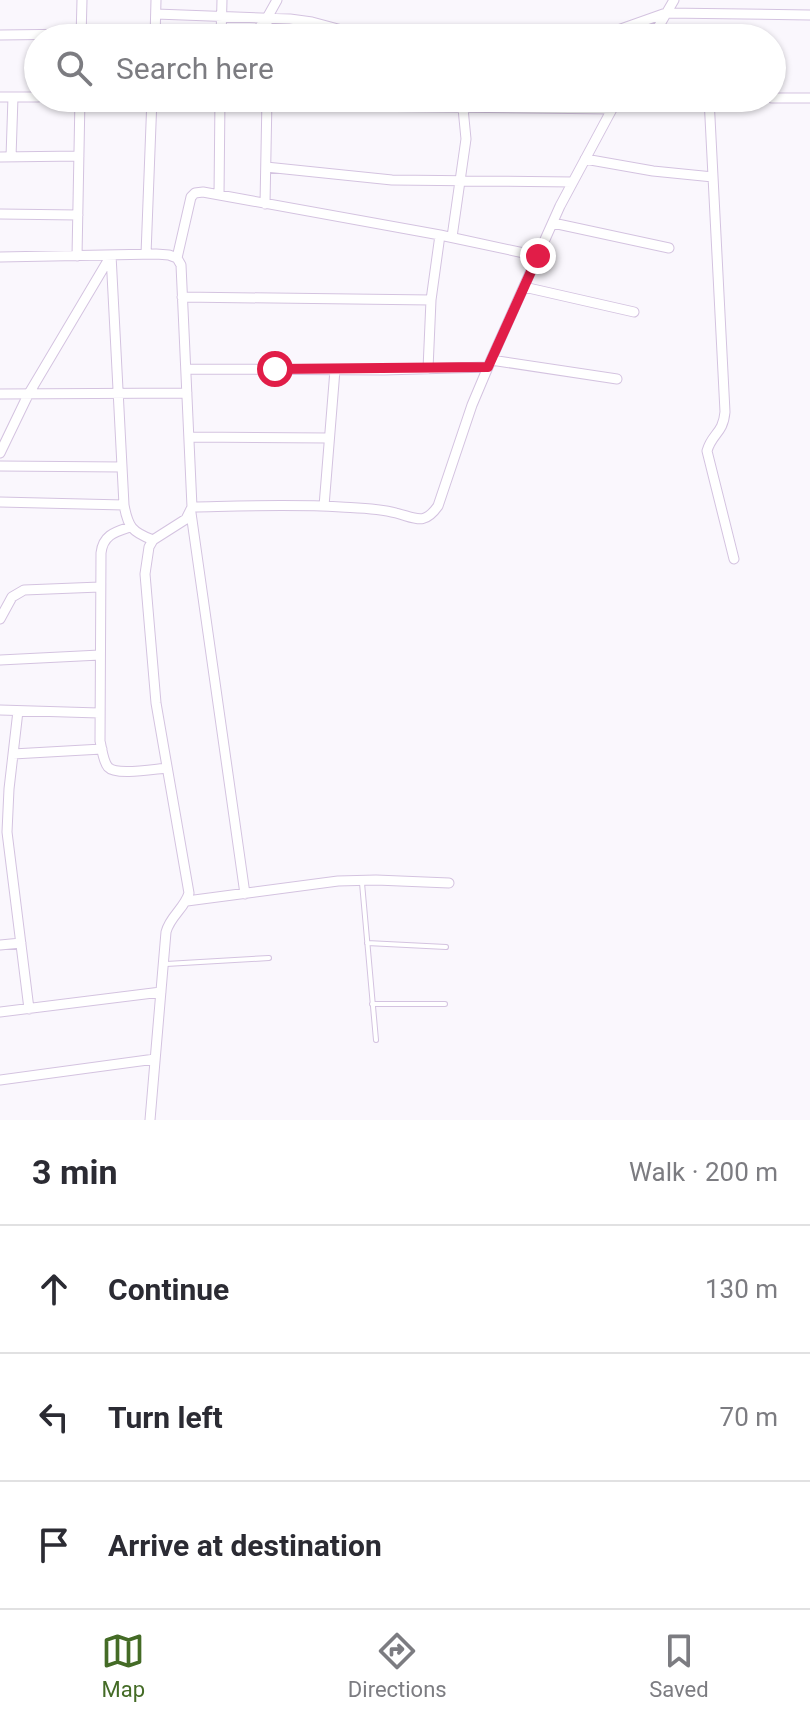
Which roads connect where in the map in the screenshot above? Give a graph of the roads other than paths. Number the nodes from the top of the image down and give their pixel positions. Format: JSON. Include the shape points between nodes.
{"nodes":[{"id":1,"x":82,"y":0,"type":"edge"},
{"id":2,"x":156,"y":0,"type":"edge"},
{"id":3,"x":222,"y":0,"type":"edge"},
{"id":4,"x":674,"y":0,"type":"edge"},
{"id":5,"x":272,"y":7,"type":"edge"},
{"id":6,"x":666,"y":13,"type":"junction"},
{"id":7,"x":156,"y":14,"type":"junction"},
{"id":8,"x":810,"y":15,"type":"edge"},
{"id":9,"x":222,"y":16,"type":"junction"},
{"id":10,"x":82,"y":24,"type":"edge"},
{"id":11,"x":156,"y":24,"type":"edge"},
{"id":12,"x":222,"y":24,"type":"edge"},
{"id":13,"x":260,"y":24,"type":"edge"},
{"id":14,"x":320,"y":24,"type":"edge"},
{"id":15,"x":634,"y":24,"type":"edge"},
{"id":16,"x":660,"y":24,"type":"edge"},
{"id":17,"x":0,"y":35,"type":"edge"},
{"id":18,"x":24,"y":35,"type":"edge"},
{"id":19,"x":0,"y":97,"type":"edge"},
{"id":20,"x":13,"y":97,"type":"junction"},
{"id":21,"x":24,"y":97,"type":"edge"},
{"id":22,"x":786,"y":98,"type":"edge"},
{"id":23,"x":810,"y":98,"type":"edge"},
{"id":24,"x":80,"y":112,"type":"edge"},
{"id":25,"x":151,"y":112,"type":"edge"},
{"id":26,"x":220,"y":112,"type":"edge"},
{"id":27,"x":267,"y":112,"type":"edge"},
{"id":28,"x":463,"y":112,"type":"edge"},
{"id":29,"x":610,"y":112,"type":"edge"},
{"id":30,"x":710,"y":112,"type":"edge"},
{"id":31,"x":79,"y":156,"type":"junction"},
{"id":32,"x":6,"y":157,"type":"edge"},
{"id":33,"x":585,"y":159,"type":"junction"},
{"id":34,"x":266,"y":167,"type":"junction"},
{"id":35,"x":713,"y":177,"type":"junction"},
{"id":36,"x":459,"y":181,"type":"junction"},
{"id":37,"x":573,"y":182,"type":"junction"},
{"id":38,"x":219,"y":195,"type":"junction"},
{"id":39,"x":265,"y":204,"type":"junction"},
{"id":40,"x":0,"y":214,"type":"edge"},
{"id":41,"x":78,"y":215,"type":"junction"},
{"id":42,"x":553,"y":223,"type":"junction"},
{"id":43,"x":440,"y":235,"type":"junction"},
{"id":44,"x":452,"y":237,"type":"junction"},
{"id":45,"x":669,"y":248,"type":"dead end"},
{"id":46,"x":146,"y":254,"type":"junction"},
{"id":47,"x":111,"y":255,"type":"junction"},
{"id":48,"x":77,"y":256,"type":"junction"},
{"id":49,"x":538,"y":256,"type":"junction"},
{"id":50,"x":0,"y":257,"type":"edge"},
{"id":51,"x":177,"y":258,"type":"junction"},
{"id":52,"x":524,"y":287,"type":"junction"},
{"id":53,"x":182,"y":297,"type":"junction"},
{"id":54,"x":431,"y":300,"type":"junction"},
{"id":55,"x":634,"y":312,"type":"dead end"},
{"id":56,"x":490,"y":364,"type":"junction"},
{"id":57,"x":186,"y":369,"type":"junction"},
{"id":58,"x":428,"y":369,"type":"junction"},
{"id":59,"x":335,"y":370,"type":"junction"},
{"id":60,"x":617,"y":379,"type":"dead end"},
{"id":61,"x":187,"y":393,"type":"junction"},
{"id":62,"x":0,"y":394,"type":"edge"},
{"id":63,"x":28,"y":395,"type":"junction"},
{"id":64,"x":118,"y":395,"type":"junction"},
{"id":65,"x":189,"y":437,"type":"junction"},
{"id":66,"x":329,"y":438,"type":"junction"},
{"id":67,"x":0,"y":453,"type":"edge"},
{"id":68,"x":0,"y":466,"type":"edge"},
{"id":69,"x":122,"y":467,"type":"junction"},
{"id":70,"x":0,"y":502,"type":"edge"},
{"id":71,"x":124,"y":505,"type":"junction"},
{"id":72,"x":324,"y":506,"type":"junction"},
{"id":73,"x":192,"y":510,"type":"junction"},
{"id":74,"x":130,"y":527,"type":"junction"},
{"id":75,"x":153,"y":540,"type":"junction"},
{"id":76,"x":734,"y":559,"type":"dead end"},
{"id":77,"x":100,"y":587,"type":"junction"},
{"id":78,"x":0,"y":619,"type":"edge"},
{"id":79,"x":100,"y":655,"type":"junction"},
{"id":80,"x":0,"y":660,"type":"edge"},
{"id":81,"x":0,"y":710,"type":"edge"},
{"id":82,"x":18,"y":711,"type":"junction"},
{"id":83,"x":99,"y":713,"type":"junction"},
{"id":84,"x":102,"y":749,"type":"junction"},
{"id":85,"x":13,"y":754,"type":"junction"},
{"id":86,"x":167,"y":768,"type":"junction"},
{"id":87,"x":4,"y":819,"type":"edge"},
{"id":88,"x":362,"y":880,"type":"junction"},
{"id":89,"x":449,"y":883,"type":"dead end"},
{"id":90,"x":245,"y":894,"type":"junction"},
{"id":91,"x":187,"y":901,"type":"junction"},
{"id":92,"x":21,"y":943,"type":"junction"},
{"id":93,"x":367,"y":943,"type":"junction"},
{"id":94,"x":0,"y":945,"type":"edge"},
{"id":95,"x":446,"y":947,"type":"dead end"},
{"id":96,"x":269,"y":958,"type":"dead end"},
{"id":97,"x":163,"y":964,"type":"junction"},
{"id":98,"x":161,"y":992,"type":"junction"},
{"id":99,"x":372,"y":1004,"type":"junction"},
{"id":100,"x":445,"y":1004,"type":"dead end"},
{"id":101,"x":29,"y":1009,"type":"junction"},
{"id":102,"x":0,"y":1012,"type":"edge"},
{"id":103,"x":376,"y":1040,"type":"dead end"},
{"id":104,"x":155,"y":1059,"type":"junction"},
{"id":105,"x":0,"y":1080,"type":"edge"},
{"id":106,"x":150,"y":1120,"type":"edge"}],
"edges":[{"from":1,"to":10,"type":"street"},
{"from":2,"to":7,"type":"street"},
{"from":3,"to":9,"type":"street"},
{"from":4,"to":6,"type":"street"},
{"from":5,"to":9,"type":"street"},
{"from":5,"to":13,"type":"street"},
{"from":5,"to":14,"type":"street"},
{"from":6,"to":8,"type":"street"},
{"from":6,"to":15,"type":"street"},
{"from":6,"to":16,"type":"street"},
{"from":7,"to":9,"type":"street"},
{"from":7,"to":11,"type":"street"},
{"from":9,"to":12,"type":"street"},
{"from":17,"to":18,"type":"street"},
{"from":19,"to":20,"type":"street"},
{"from":20,"to":21,"type":"street"},
{"from":20,"to":32,"type":"street"},
{"from":22,"to":23,"type":"street"},
{"from":24,"to":31,"type":"street"},
{"from":25,"to":46,"type":"street"},
{"from":26,"to":38,"type":"street"},
{"from":27,"to":34,"type":"street"},
{"from":28,"to":36,"type":"street","via":[[466,139]]},
{"from":29,"to":33,"type":"street"},
{"from":30,"to":35,"type":"street"},
{"from":31,"to":32,"type":"street"},
{"from":31,"to":41,"type":"street"},
{"from":33,"to":35,"type":"street"},
{"from":33,"to":37,"type":"street"},
{"from":34,"to":36,"type":"street"},
{"from":34,"to":39,"type":"street"},
{"from":35,"to":76,"type":"street","via":[[725,412],[707,451]]},
{"from":36,"to":37,"type":"street"},
{"from":36,"to":44,"type":"street"},
{"from":37,"to":42,"type":"street"},
{"from":38,"to":39,"type":"street"},
{"from":38,"to":51,"type":"street","via":[[203,192],[191,197]]},
{"from":39,"to":43,"type":"street"},
{"from":40,"to":41,"type":"street"},
{"from":41,"to":48,"type":"street"},
{"from":42,"to":45,"type":"street"},
{"from":42,"to":49,"type":"street"},
{"from":43,"to":44,"type":"street"},
{"from":43,"to":54,"type":"street"},
{"from":44,"to":49,"type":"street"},
{"from":46,"to":47,"type":"street"},
{"from":46,"to":51,"type":"street"},
{"from":47,"to":48,"type":"street"},
{"from":47,"to":63,"type":"street"},
{"from":47,"to":64,"type":"street"},
{"from":48,"to":50,"type":"street"},
{"from":49,"to":52,"type":"street"},
{"from":51,"to":53,"type":"street"},
{"from":52,"to":55,"type":"street"},
{"from":52,"to":56,"type":"street"},
{"from":53,"to":54,"type":"street"},
{"from":53,"to":57,"type":"street"},
{"from":54,"to":58,"type":"street"},
{"from":56,"to":58,"type":"street"},
{"from":56,"to":60,"type":"street"},
{"from":56,"to":72,"type":"street","via":[[432,515],[418,519],[385,510]]},
{"from":57,"to":59,"type":"street"},
{"from":57,"to":61,"type":"street"},
{"from":58,"to":59,"type":"street"},
{"from":59,"to":66,"type":"street"},
{"from":61,"to":64,"type":"street"},
{"from":61,"to":65,"type":"street"},
{"from":62,"to":63,"type":"street"},
{"from":63,"to":64,"type":"street"},
{"from":63,"to":67,"type":"street"},
{"from":64,"to":69,"type":"street"},
{"from":65,"to":66,"type":"street"},
{"from":65,"to":73,"type":"street"},
{"from":66,"to":72,"type":"street"},
{"from":68,"to":69,"type":"street"},
{"from":69,"to":71,"type":"street"},
{"from":70,"to":71,"type":"street"},
{"from":71,"to":74,"type":"street"},
{"from":72,"to":73,"type":"street"},
{"from":73,"to":75,"type":"street"},
{"from":73,"to":90,"type":"street"},
{"from":74,"to":75,"type":"street"},
{"from":74,"to":77,"type":"street","via":[[102,543]]},
{"from":75,"to":86,"type":"street","via":[[145,574]]},
{"from":77,"to":78,"type":"street","via":[[24,590],[12,597]]},
{"from":77,"to":79,"type":"street"},
{"from":79,"to":80,"type":"street"},
{"from":79,"to":83,"type":"street"},
{"from":81,"to":82,"type":"street"},
{"from":82,"to":83,"type":"street"},
{"from":82,"to":85,"type":"street"},
{"from":83,"to":84,"type":"street"},
{"from":84,"to":85,"type":"street"},
{"from":84,"to":86,"type":"street","via":[[110,770]]},
{"from":85,"to":87,"type":"street"},
{"from":86,"to":91,"type":"street"},
{"from":87,"to":92,"type":"street"},
{"from":88,"to":89,"type":"street"},
{"from":88,"to":90,"type":"street"},
{"from":88,"to":93,"type":"lane"},
{"from":90,"to":91,"type":"street"},
{"from":91,"to":97,"type":"street","via":[[169,923]]},
{"from":92,"to":94,"type":"street"},
{"from":92,"to":101,"type":"street"},
{"from":93,"to":95,"type":"lane"},
{"from":93,"to":99,"type":"lane"},
{"from":96,"to":97,"type":"lane"},
{"from":97,"to":98,"type":"street"},
{"from":98,"to":101,"type":"street"},
{"from":98,"to":104,"type":"street"},
{"from":99,"to":100,"type":"lane"},
{"from":99,"to":103,"type":"lane"},
{"from":101,"to":102,"type":"street"},
{"from":104,"to":105,"type":"street"},
{"from":104,"to":106,"type":"street"}]}
